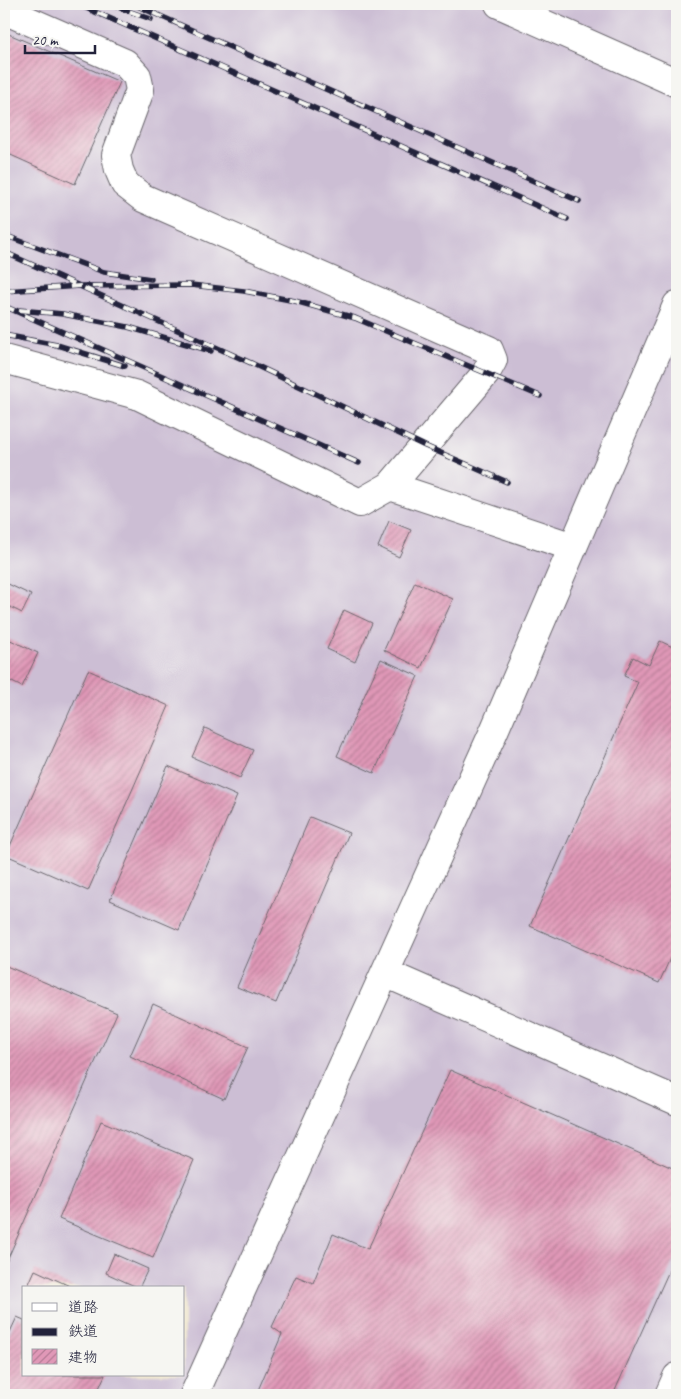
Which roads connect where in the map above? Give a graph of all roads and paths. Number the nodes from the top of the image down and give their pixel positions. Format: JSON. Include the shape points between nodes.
{"nodes":[{"id":1,"x":499,"y":4,"type":"edge"},
{"id":2,"x":4,"y":10,"type":"edge"},
{"id":3,"x":677,"y":83,"type":"edge"},
{"id":4,"x":677,"y":305,"type":"edge"},
{"id":5,"x":4,"y":358,"type":"edge"},
{"id":6,"x":390,"y":486,"type":"junction"},
{"id":7,"x":573,"y":548,"type":"junction"},
{"id":8,"x":385,"y":973,"type":"junction"},
{"id":9,"x":677,"y":1101,"type":"edge"},
{"id":10,"x":677,"y":1377,"type":"edge"},
{"id":11,"x":194,"y":1395,"type":"edge"},
{"id":12,"x":669,"y":1395,"type":"edge"}],
"edges":[{"from":1,"to":3,"type":"lane"},
{"from":2,"to":6,"type":"lane","via":[[125,63],[137,76],[140,90],[116,155],[125,184],[143,198],[489,350],[493,360],[486,373]]},
{"from":4,"to":7,"type":"lane"},
{"from":5,"to":6,"type":"lane","via":[[137,395],[360,503]]},
{"from":6,"to":7,"type":"lane"},
{"from":7,"to":8,"type":"lane"},
{"from":8,"to":9,"type":"lane"},
{"from":8,"to":11,"type":"lane"},
{"from":10,"to":12,"type":"lane"}]}
